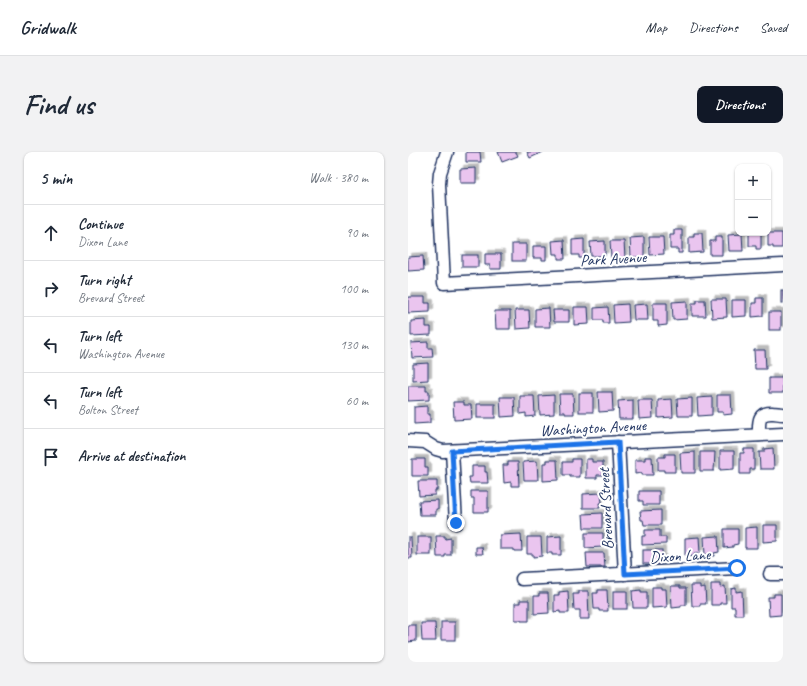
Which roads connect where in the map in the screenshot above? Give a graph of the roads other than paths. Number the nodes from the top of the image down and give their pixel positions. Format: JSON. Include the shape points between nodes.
{"nodes":[{"id":1,"x":448,"y":152,"type":"edge"},
{"id":2,"x":783,"y":265,"type":"edge"},
{"id":3,"x":783,"y":414,"type":"edge"},
{"id":4,"x":783,"y":434,"type":"edge"},
{"id":5,"x":759,"y":435,"type":"junction"},
{"id":6,"x":408,"y":442,"type":"edge"},
{"id":7,"x":618,"y":442,"type":"junction"},
{"id":8,"x":452,"y":451,"type":"junction"},
{"id":9,"x":456,"y":523,"type":"dead end"},
{"id":10,"x":737,"y":568,"type":"dead end"},
{"id":11,"x":625,"y":574,"type":"junction"},
{"id":12,"x":770,"y":574,"type":"dead end"},
{"id":13,"x":783,"y":574,"type":"edge"},
{"id":14,"x":522,"y":579,"type":"dead end"}],
"edges":[{"from":1,"to":2,"type":"street","name":"Park Avenue","via":[[440,173],[439,184],[444,283]]},
{"from":3,"to":5,"type":"street","via":[[766,413],[762,416],[759,421]]},
{"from":4,"to":5,"type":"street","name":"Washington Avenue"},
{"from":5,"to":7,"type":"street","name":"Washington Avenue"},
{"from":6,"to":8,"type":"street","name":"Washington Avenue","via":[[425,442],[442,451]]},
{"from":7,"to":8,"type":"street","name":"Washington Avenue"},
{"from":7,"to":11,"type":"street","name":"Brevard Street"},
{"from":8,"to":9,"type":"street"},
{"from":10,"to":11,"type":"street","name":"Dixon Lane"},
{"from":11,"to":14,"type":"street","name":"Dixon Lane"},
{"from":12,"to":13,"type":"street"}]}
